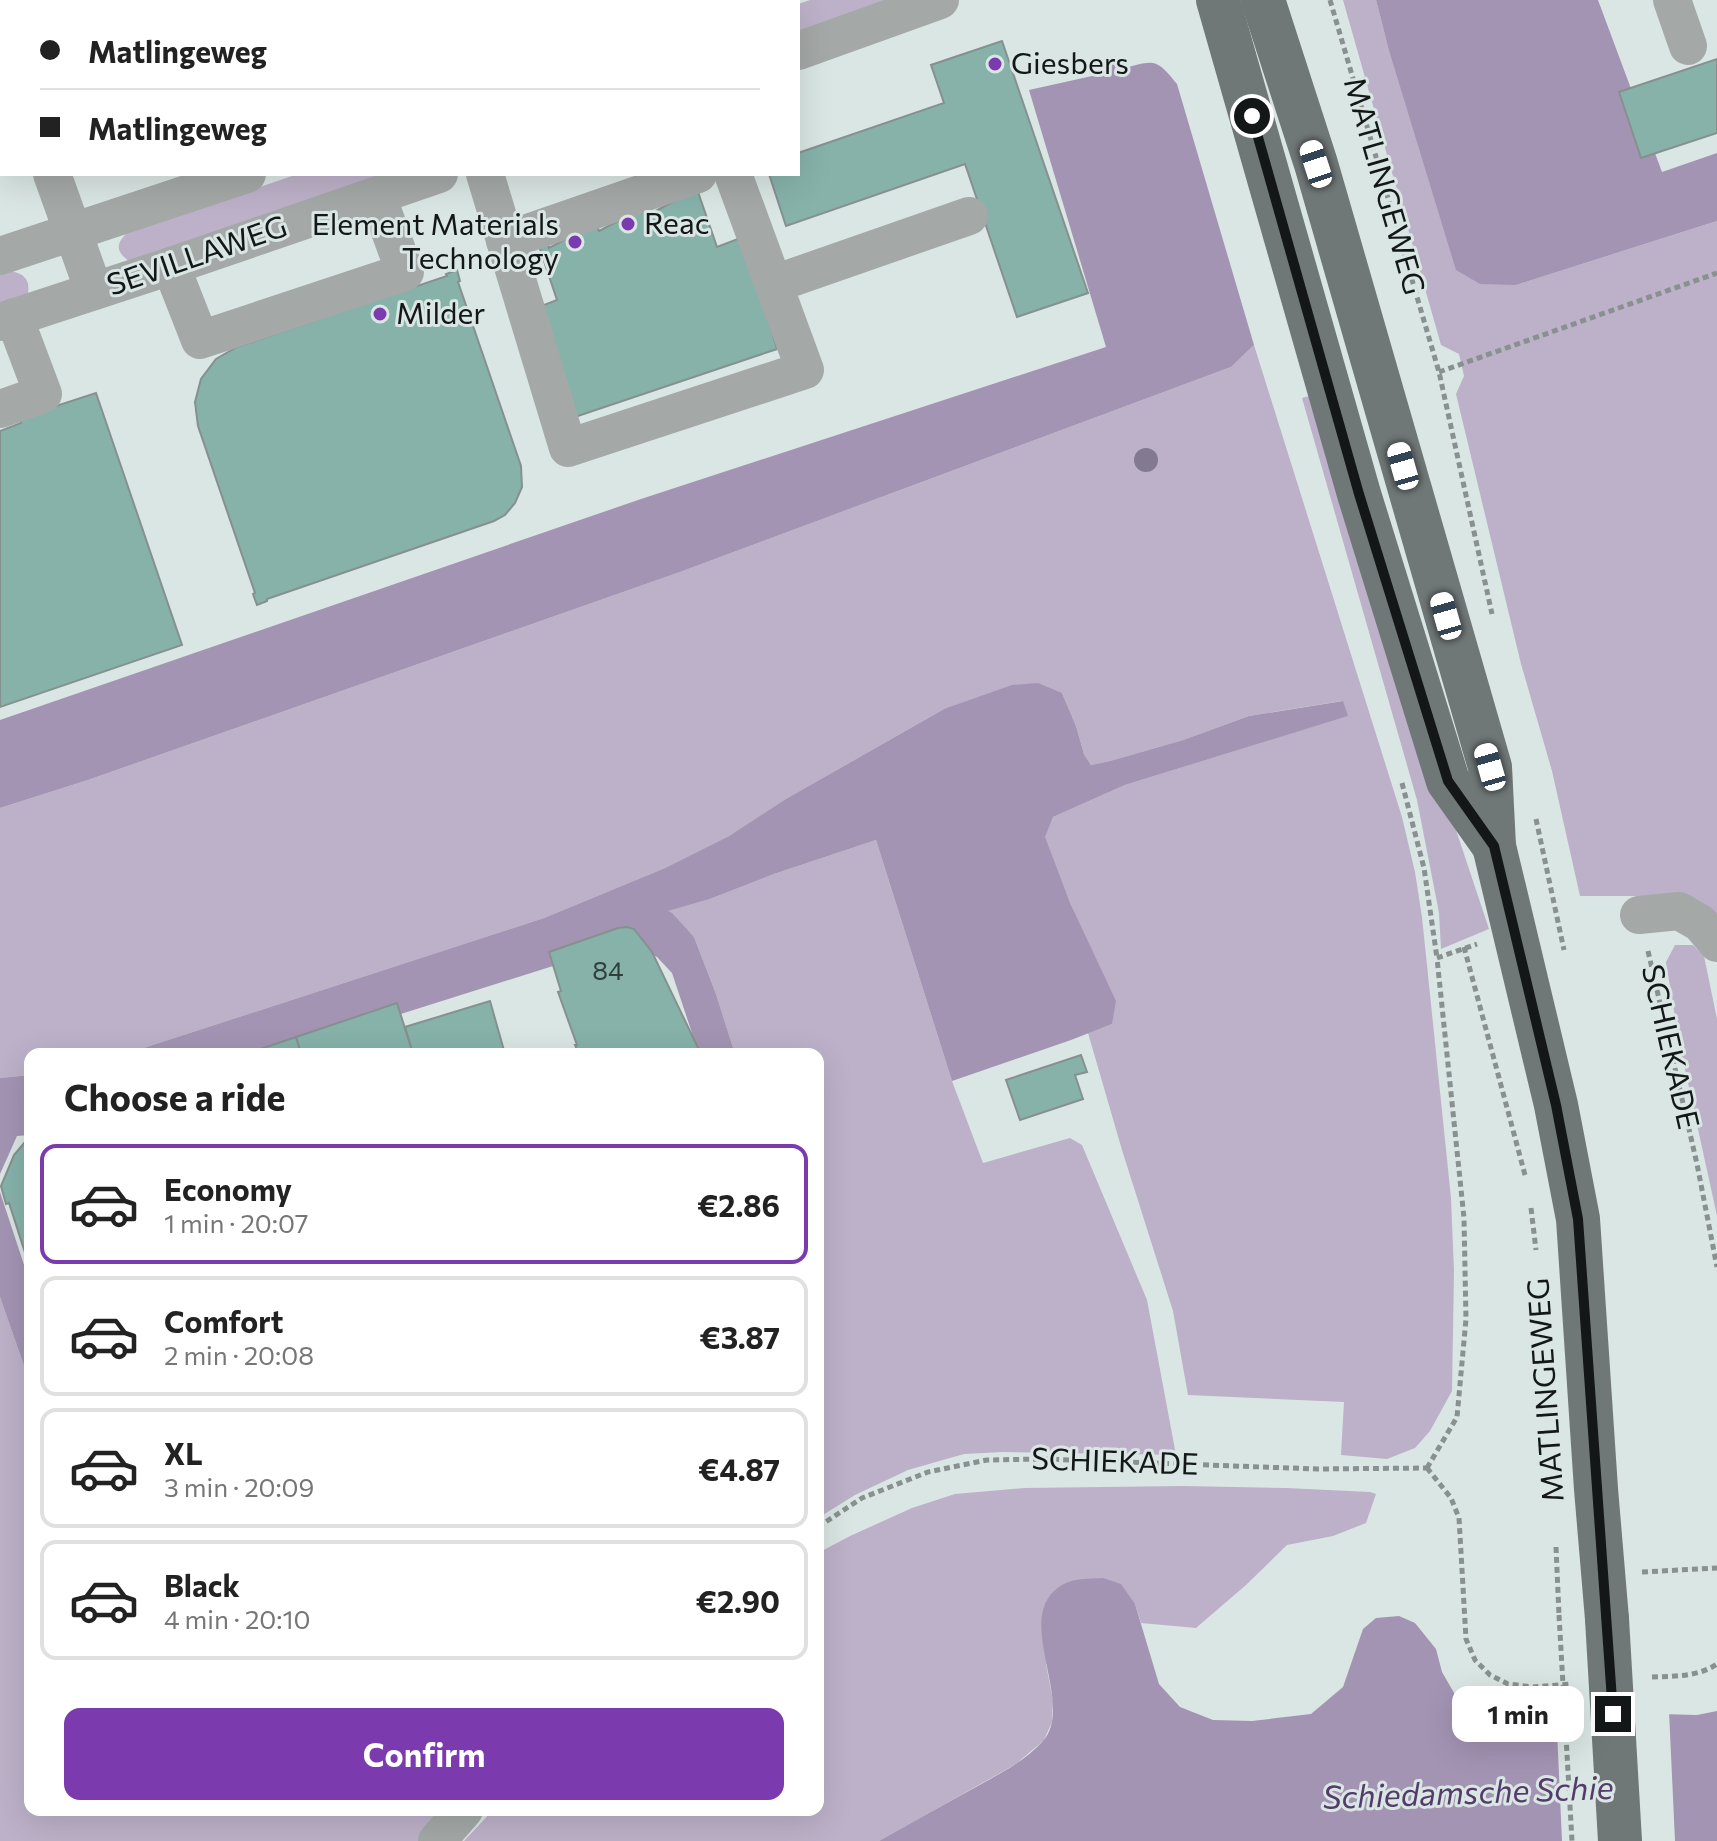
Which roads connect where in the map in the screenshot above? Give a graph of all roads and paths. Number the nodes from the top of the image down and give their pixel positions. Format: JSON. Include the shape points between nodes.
{"nodes":[{"id":1,"x":940,"y":0,"type":"edge"},
{"id":2,"x":1218,"y":0,"type":"edge"},
{"id":3,"x":1263,"y":0,"type":"edge"},
{"id":4,"x":1330,"y":0,"type":"edge"},
{"id":5,"x":1672,"y":0,"type":"edge"},
{"id":6,"x":1688,"y":46,"type":"dead end"},
{"id":7,"x":800,"y":50,"type":"edge"},
{"id":8,"x":53,"y":176,"type":"edge"},
{"id":9,"x":241,"y":176,"type":"edge"},
{"id":10,"x":433,"y":176,"type":"edge"},
{"id":11,"x":486,"y":176,"type":"edge"},
{"id":12,"x":692,"y":176,"type":"edge"},
{"id":13,"x":734,"y":176,"type":"edge"},
{"id":14,"x":377,"y":196,"type":"junction"},
{"id":15,"x":969,"y":216,"type":"dead end"},
{"id":16,"x":73,"y":232,"type":"junction"},
{"id":17,"x":505,"y":241,"type":"junction"},
{"id":18,"x":0,"y":256,"type":"edge"},
{"id":19,"x":171,"y":266,"type":"junction"},
{"id":20,"x":1717,"y":273,"type":"edge"},
{"id":21,"x":774,"y":284,"type":"junction"},
{"id":22,"x":94,"y":291,"type":"junction"},
{"id":23,"x":7,"y":320,"type":"edge"},
{"id":24,"x":0,"y":409,"type":"edge"},
{"id":25,"x":1494,"y":846,"type":"junction"},
{"id":26,"x":1639,"y":915,"type":"joint"},
{"id":27,"x":1515,"y":932,"type":"junction"},
{"id":28,"x":1717,"y":943,"type":"edge"},
{"id":29,"x":1464,"y":947,"type":"junction"},
{"id":30,"x":1525,"y":1176,"type":"dead end"},
{"id":31,"x":1531,"y":1206,"type":"dead end"},
{"id":32,"x":1536,"y":1253,"type":"dead end"},
{"id":33,"x":1717,"y":1267,"type":"edge"},
{"id":34,"x":1427,"y":1468,"type":"junction"},
{"id":35,"x":824,"y":1523,"type":"edge"},
{"id":36,"x":1556,"y":1535,"type":"dead end"},
{"id":37,"x":1717,"y":1568,"type":"edge"},
{"id":38,"x":1637,"y":1573,"type":"dead end"},
{"id":39,"x":1717,"y":1664,"type":"edge"},
{"id":40,"x":1644,"y":1678,"type":"dead end"},
{"id":41,"x":1581,"y":1683,"type":"dead end"},
{"id":42,"x":459,"y":1816,"type":"edge"},
{"id":43,"x":437,"y":1841,"type":"edge"},
{"id":44,"x":1572,"y":1841,"type":"edge"},
{"id":45,"x":1620,"y":1841,"type":"edge"}],
"edges":[{"from":1,"to":7,"type":"street"},
{"from":2,"to":25,"type":"main road","name":"MATLINGEWEG","via":[[1448,781]]},
{"from":3,"to":25,"type":"main road","name":"MATLINGEWEG","via":[[1316,164],[1490,767]]},
{"from":4,"to":20,"type":"path","name":"MATLINGEWEG","via":[[1439,372]]},
{"from":5,"to":6,"type":"street"},
{"from":8,"to":16,"type":"street"},
{"from":9,"to":16,"type":"street","name":"SEVILLAWEG"},
{"from":10,"to":14,"type":"street","name":"SEVILLAWEG"},
{"from":11,"to":17,"type":"street"},
{"from":12,"to":17,"type":"street"},
{"from":13,"to":21,"type":"street"},
{"from":14,"to":19,"type":"street","name":"SEVILLAWEG"},
{"from":14,"to":19,"type":"street","via":[[405,272],[200,340]]},
{"from":15,"to":21,"type":"street"},
{"from":16,"to":18,"type":"street","name":"SEVILLAWEG"},
{"from":16,"to":22,"type":"street"},
{"from":17,"to":21,"type":"street","via":[[568,448],[805,370]]},
{"from":19,"to":22,"type":"street","name":"SEVILLAWEG"},
{"from":22,"to":23,"type":"street","name":"SEVILLAWEG"},
{"from":23,"to":24,"type":"street","via":[[43,394]]},
{"from":25,"to":27,"type":"main road","name":"MATLINGEWEG"},
{"from":26,"to":28,"type":"street","via":[[1679,911],[1700,923]]},
{"from":26,"to":33,"type":"path","name":"SCHIEKADE"},
{"from":27,"to":29,"type":"path"},
{"from":27,"to":45,"type":"main road","name":"MATLINGEWEG","bridge":true,"via":[[1578,1219]]},
{"from":29,"to":30,"type":"path"},
{"from":29,"to":34,"type":"path","via":[[1437,958],[1464,1218],[1466,1319],[1457,1417]]},
{"from":31,"to":32,"type":"path","name":"MATLINGEWEG"},
{"from":34,"to":35,"type":"path","name":"SCHIEKADE","via":[[987,1460],[928,1472],[862,1498]]},
{"from":34,"to":41,"type":"path","via":[[1451,1498],[1459,1518],[1466,1639],[1475,1660],[1508,1684]]},
{"from":36,"to":44,"type":"path","name":"MATLINGEWEG","bridge":true},
{"from":37,"to":38,"type":"path"},
{"from":39,"to":40,"type":"path","via":[[1692,1674]]},
{"from":42,"to":43,"type":"street"}]}
